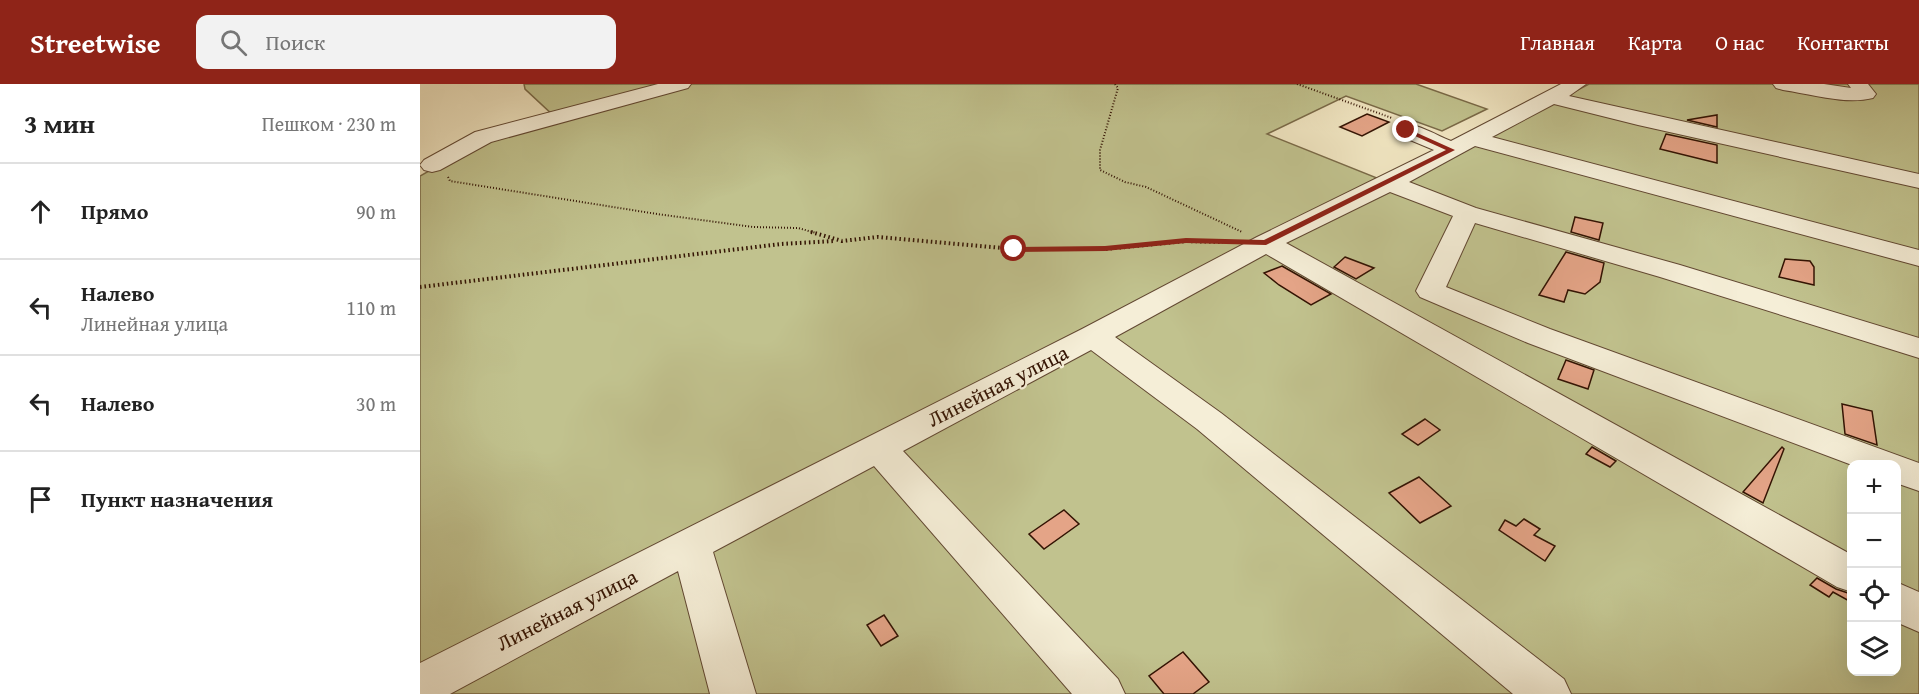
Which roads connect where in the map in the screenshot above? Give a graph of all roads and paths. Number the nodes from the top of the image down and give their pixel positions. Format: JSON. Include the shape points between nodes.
{"nodes":[{"id":1,"x":681,"y":84,"type":"edge"},
{"id":2,"x":1114,"y":84,"type":"edge"},
{"id":3,"x":1297,"y":84,"type":"edge"},
{"id":4,"x":1783,"y":84,"type":"edge"},
{"id":5,"x":1858,"y":84,"type":"edge"},
{"id":6,"x":1563,"y":91,"type":"edge"},
{"id":7,"x":1404,"y":125,"type":"joint"},
{"id":8,"x":1462,"y":144,"type":"junction"},
{"id":9,"x":432,"y":165,"type":"joint"},
{"id":10,"x":1919,"y":181,"type":"edge"},
{"id":11,"x":1389,"y":183,"type":"junction"},
{"id":12,"x":1467,"y":213,"type":"junction"},
{"id":13,"x":842,"y":241,"type":"junction"},
{"id":14,"x":1266,"y":243,"type":"junction"},
{"id":15,"x":1919,"y":258,"type":"edge"},
{"id":16,"x":420,"y":287,"type":"edge"},
{"id":17,"x":1093,"y":336,"type":"junction"},
{"id":18,"x":1919,"y":348,"type":"edge"},
{"id":19,"x":879,"y":448,"type":"junction"},
{"id":20,"x":1873,"y":460,"type":"edge"},
{"id":21,"x":1901,"y":471,"type":"edge"},
{"id":22,"x":1919,"y":477,"type":"edge"},
{"id":23,"x":691,"y":545,"type":"junction"},
{"id":24,"x":1847,"y":572,"type":"edge"},
{"id":25,"x":1901,"y":603,"type":"edge"},
{"id":26,"x":1919,"y":613,"type":"edge"},
{"id":27,"x":420,"y":686,"type":"edge"},
{"id":28,"x":733,"y":694,"type":"edge"},
{"id":29,"x":1102,"y":694,"type":"edge"},
{"id":30,"x":1548,"y":694,"type":"edge"}],
"edges":[{"from":1,"to":9,"type":"street","via":[[483,137]]},
{"from":2,"to":14,"type":"path","via":[[1118,88],[1100,150],[1100,170]]},
{"from":3,"to":7,"type":"path"},
{"from":4,"to":5,"type":"street","via":[[1866,94]]},
{"from":6,"to":8,"type":"street","name":"Линейная улица"},
{"from":6,"to":10,"type":"street","via":[[1638,119]]},
{"from":7,"to":8,"type":"street"},
{"from":8,"to":11,"type":"street","name":"Линейная улица"},
{"from":8,"to":15,"type":"street"},
{"from":9,"to":13,"type":"path","via":[[444,170],[450,181],[753,227],[798,228]]},
{"from":11,"to":12,"type":"street"},
{"from":11,"to":14,"type":"street","name":"Линейная улица"},
{"from":12,"to":18,"type":"street"},
{"from":12,"to":20,"type":"street","via":[[1430,291],[1539,336]]},
{"from":13,"to":14,"type":"path","via":[[878,237],[1014,249],[1105,249],[1186,241]]},
{"from":13,"to":16,"type":"path","via":[[810,241]]},
{"from":14,"to":17,"type":"street","name":"Линейная улица"},
{"from":14,"to":24,"type":"street"},
{"from":17,"to":19,"type":"street","name":"Линейная улица"},
{"from":17,"to":30,"type":"street","via":[[1209,421]]},
{"from":19,"to":23,"type":"street","name":"Линейная улица"},
{"from":19,"to":29,"type":"street"},
{"from":21,"to":22,"type":"street"},
{"from":23,"to":27,"type":"street","name":"Линейная улица"},
{"from":23,"to":28,"type":"street"},
{"from":25,"to":26,"type":"street"}]}
